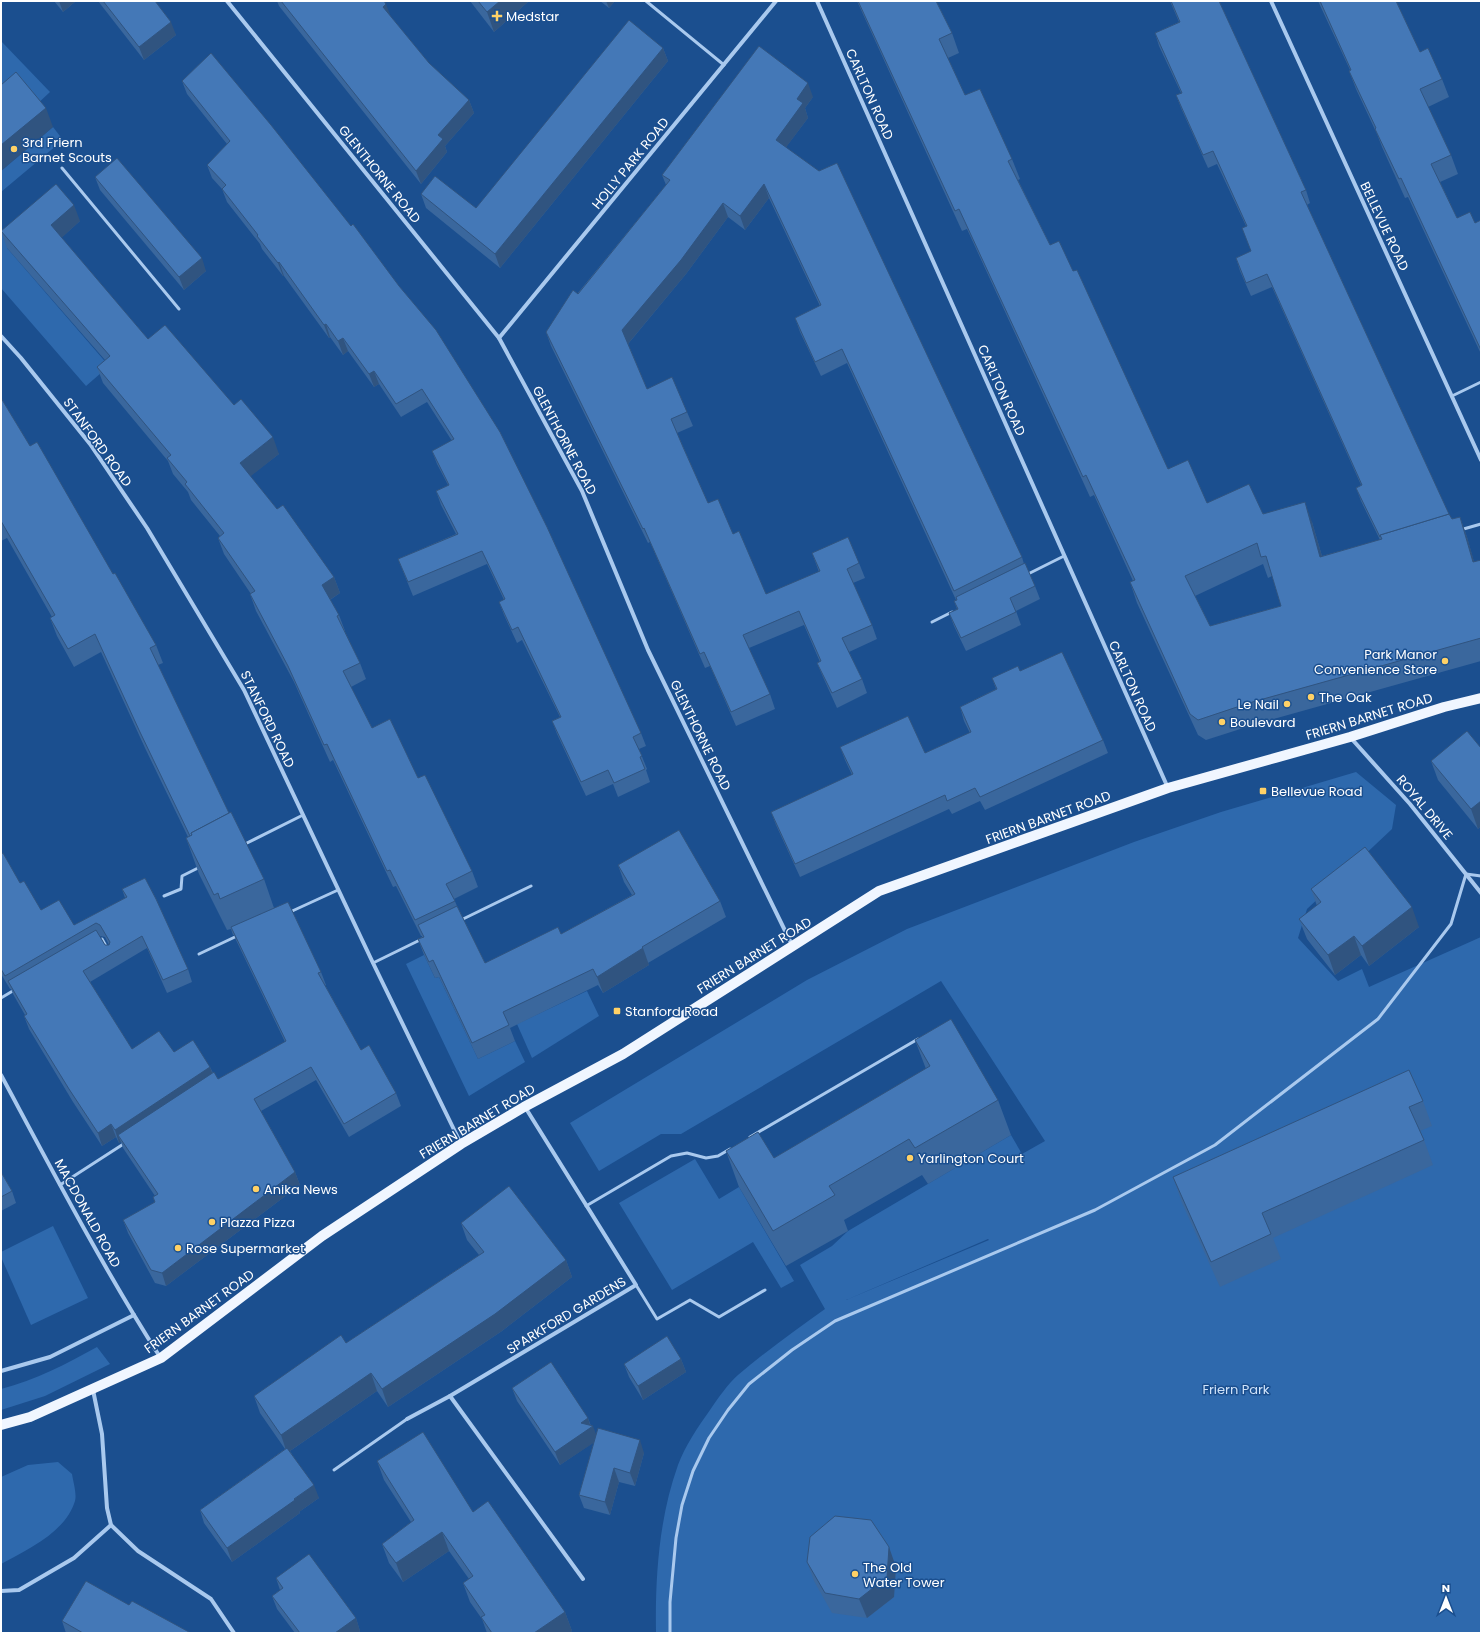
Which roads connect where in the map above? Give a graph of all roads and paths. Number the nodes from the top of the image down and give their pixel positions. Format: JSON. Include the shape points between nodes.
{"nodes":[{"id":1,"x":227,"y":1,"type":"edge"},
{"id":2,"x":646,"y":1,"type":"edge"},
{"id":3,"x":776,"y":1,"type":"edge"},
{"id":4,"x":817,"y":1,"type":"edge"},
{"id":5,"x":1272,"y":1,"type":"edge"},
{"id":6,"x":724,"y":65,"type":"junction"},
{"id":7,"x":62,"y":168,"type":"dead end"},
{"id":8,"x":179,"y":310,"type":"dead end"},
{"id":9,"x":1,"y":336,"type":"edge"},
{"id":10,"x":499,"y":338,"type":"junction"},
{"id":11,"x":1481,"y":382,"type":"edge"},
{"id":12,"x":1452,"y":396,"type":"junction"},
{"id":13,"x":1481,"y":460,"type":"edge"},
{"id":14,"x":1481,"y":524,"type":"edge"},
{"id":15,"x":1459,"y":530,"type":"edge"},
{"id":16,"x":1064,"y":556,"type":"junction"},
{"id":17,"x":1022,"y":577,"type":"edge"},
{"id":18,"x":953,"y":612,"type":"edge"},
{"id":19,"x":932,"y":622,"type":"dead end"},
{"id":20,"x":1481,"y":698,"type":"edge"},
{"id":21,"x":1350,"y":737,"type":"junction"},
{"id":22,"x":1168,"y":788,"type":"junction"},
{"id":23,"x":303,"y":815,"type":"junction"},
{"id":24,"x":239,"y":847,"type":"edge"},
{"id":25,"x":203,"y":865,"type":"edge"},
{"id":26,"x":1466,"y":874,"type":"junction"},
{"id":27,"x":1481,"y":876,"type":"edge"},
{"id":28,"x":531,"y":886,"type":"dead end"},
{"id":29,"x":338,"y":890,"type":"junction"},
{"id":30,"x":1481,"y":893,"type":"edge"},
{"id":31,"x":164,"y":896,"type":"dead end"},
{"id":32,"x":282,"y":916,"type":"edge"},
{"id":33,"x":456,"y":923,"type":"edge"},
{"id":34,"x":241,"y":935,"type":"edge"},
{"id":35,"x":428,"y":936,"type":"edge"},
{"id":36,"x":96,"y":943,"type":"edge"},
{"id":37,"x":793,"y":946,"type":"junction"},
{"id":38,"x":109,"y":950,"type":"edge"},
{"id":39,"x":199,"y":954,"type":"dead end"},
{"id":40,"x":373,"y":963,"type":"junction"},
{"id":41,"x":21,"y":986,"type":"edge"},
{"id":42,"x":1,"y":998,"type":"edge"},
{"id":43,"x":921,"y":1037,"type":"edge"},
{"id":44,"x":1,"y":1075,"type":"edge"},
{"id":45,"x":524,"y":1107,"type":"junction"},
{"id":46,"x":132,"y":1138,"type":"edge"},
{"id":47,"x":745,"y":1140,"type":"edge"},
{"id":48,"x":461,"y":1144,"type":"junction"},
{"id":49,"x":731,"y":1148,"type":"edge"},
{"id":50,"x":60,"y":1185,"type":"junction"},
{"id":51,"x":586,"y":1206,"type":"junction"},
{"id":52,"x":636,"y":1285,"type":"junction"},
{"id":53,"x":765,"y":1290,"type":"dead end"},
{"id":54,"x":134,"y":1315,"type":"junction"},
{"id":55,"x":162,"y":1358,"type":"junction"},
{"id":56,"x":1,"y":1371,"type":"edge"},
{"id":57,"x":93,"y":1390,"type":"junction"},
{"id":58,"x":450,"y":1396,"type":"junction"},
{"id":59,"x":407,"y":1419,"type":"joint"},
{"id":60,"x":1,"y":1425,"type":"edge"},
{"id":61,"x":334,"y":1470,"type":"dead end"},
{"id":62,"x":111,"y":1525,"type":"junction"},
{"id":63,"x":583,"y":1579,"type":"dead end"},
{"id":64,"x":1,"y":1591,"type":"edge"},
{"id":65,"x":234,"y":1633,"type":"edge"},
{"id":66,"x":670,"y":1633,"type":"edge"}],
"edges":[{"from":1,"to":10,"type":"street","name":"GLENTHORNE ROAD"},
{"from":2,"to":6,"type":"lane"},
{"from":3,"to":6,"type":"street","name":"HOLLY PARK ROAD"},
{"from":4,"to":16,"type":"street","name":"CARLTON ROAD"},
{"from":5,"to":12,"type":"street","name":"BELLEVUE ROAD"},
{"from":6,"to":10,"type":"street","name":"HOLLY PARK ROAD"},
{"from":7,"to":8,"type":"lane"},
{"from":9,"to":23,"type":"street","name":"STANFORD ROAD","via":[[90,444],[147,528],[244,690]]},
{"from":10,"to":37,"type":"street","name":"GLENTHORNE ROAD","via":[[582,491],[648,650]]},
{"from":11,"to":12,"type":"lane"},
{"from":12,"to":13,"type":"street","name":"BELLEVUE ROAD"},
{"from":14,"to":15,"type":"lane"},
{"from":16,"to":17,"type":"lane"},
{"from":16,"to":22,"type":"street","name":"CARLTON ROAD"},
{"from":18,"to":19,"type":"lane"},
{"from":20,"to":21,"type":"main road","name":"FRIERN BARNET ROAD"},
{"from":21,"to":22,"type":"main road","name":"FRIERN BARNET ROAD"},
{"from":21,"to":26,"type":"street","name":"ROYAL DRIVE","via":[[1410,804]]},
{"from":22,"to":37,"type":"main road","name":"FRIERN BARNET ROAD","via":[[879,891]]},
{"from":23,"to":24,"type":"lane"},
{"from":23,"to":29,"type":"street","name":"STANFORD ROAD"},
{"from":25,"to":31,"type":"lane","via":[[182,876],[181,889]]},
{"from":26,"to":27,"type":"lane"},
{"from":26,"to":30,"type":"street","name":"ROYAL DRIVE"},
{"from":26,"to":66,"type":"lane","via":[[1452,924],[1378,1018],[1214,1145],[1095,1210],[835,1321],[792,1350],[749,1384],[709,1438],[693,1471],[682,1505],[676,1538]]},
{"from":28,"to":33,"type":"lane"},
{"from":29,"to":32,"type":"lane"},
{"from":29,"to":40,"type":"street","name":"STANFORD ROAD"},
{"from":34,"to":39,"type":"lane"},
{"from":35,"to":40,"type":"lane"},
{"from":36,"to":38,"type":"lane","via":[[102,939]]},
{"from":37,"to":45,"type":"main road","name":"FRIERN BARNET ROAD","via":[[622,1054]]},
{"from":40,"to":48,"type":"street","name":"STANFORD ROAD"},
{"from":41,"to":42,"type":"lane"},
{"from":43,"to":47,"type":"lane"},
{"from":44,"to":50,"type":"street","name":"MACDONALD ROAD"},
{"from":45,"to":48,"type":"main road","name":"FRIERN BARNET ROAD"},
{"from":45,"to":51,"type":"street","name":"SPARKFORD GARDENS"},
{"from":46,"to":50,"type":"lane"},
{"from":48,"to":55,"type":"main road","name":"FRIERN BARNET ROAD","via":[[322,1236]]},
{"from":49,"to":51,"type":"lane","via":[[718,1156],[706,1158],[688,1153],[671,1156]]},
{"from":50,"to":54,"type":"street","name":"MACDONALD ROAD"},
{"from":51,"to":52,"type":"street","name":"SPARKFORD GARDENS"},
{"from":52,"to":53,"type":"lane","via":[[657,1319],[690,1300],[719,1317]]},
{"from":52,"to":58,"type":"street","name":"SPARKFORD GARDENS"},
{"from":54,"to":55,"type":"street","name":"MACDONALD ROAD"},
{"from":54,"to":56,"type":"street","via":[[42,1360]]},
{"from":55,"to":57,"type":"main road","name":"FRIERN BARNET ROAD"},
{"from":57,"to":60,"type":"main road","name":"FRIERN BARNET ROAD","via":[[30,1417]]},
{"from":57,"to":62,"type":"street","via":[[102,1434],[107,1508]]},
{"from":58,"to":59,"type":"street","name":"SPARKFORD GARDENS"},
{"from":58,"to":63,"type":"street"},
{"from":59,"to":61,"type":"lane"},
{"from":62,"to":64,"type":"street","via":[[74,1558],[19,1590]]},
{"from":62,"to":65,"type":"street","via":[[138,1551],[210,1599]]}]}
